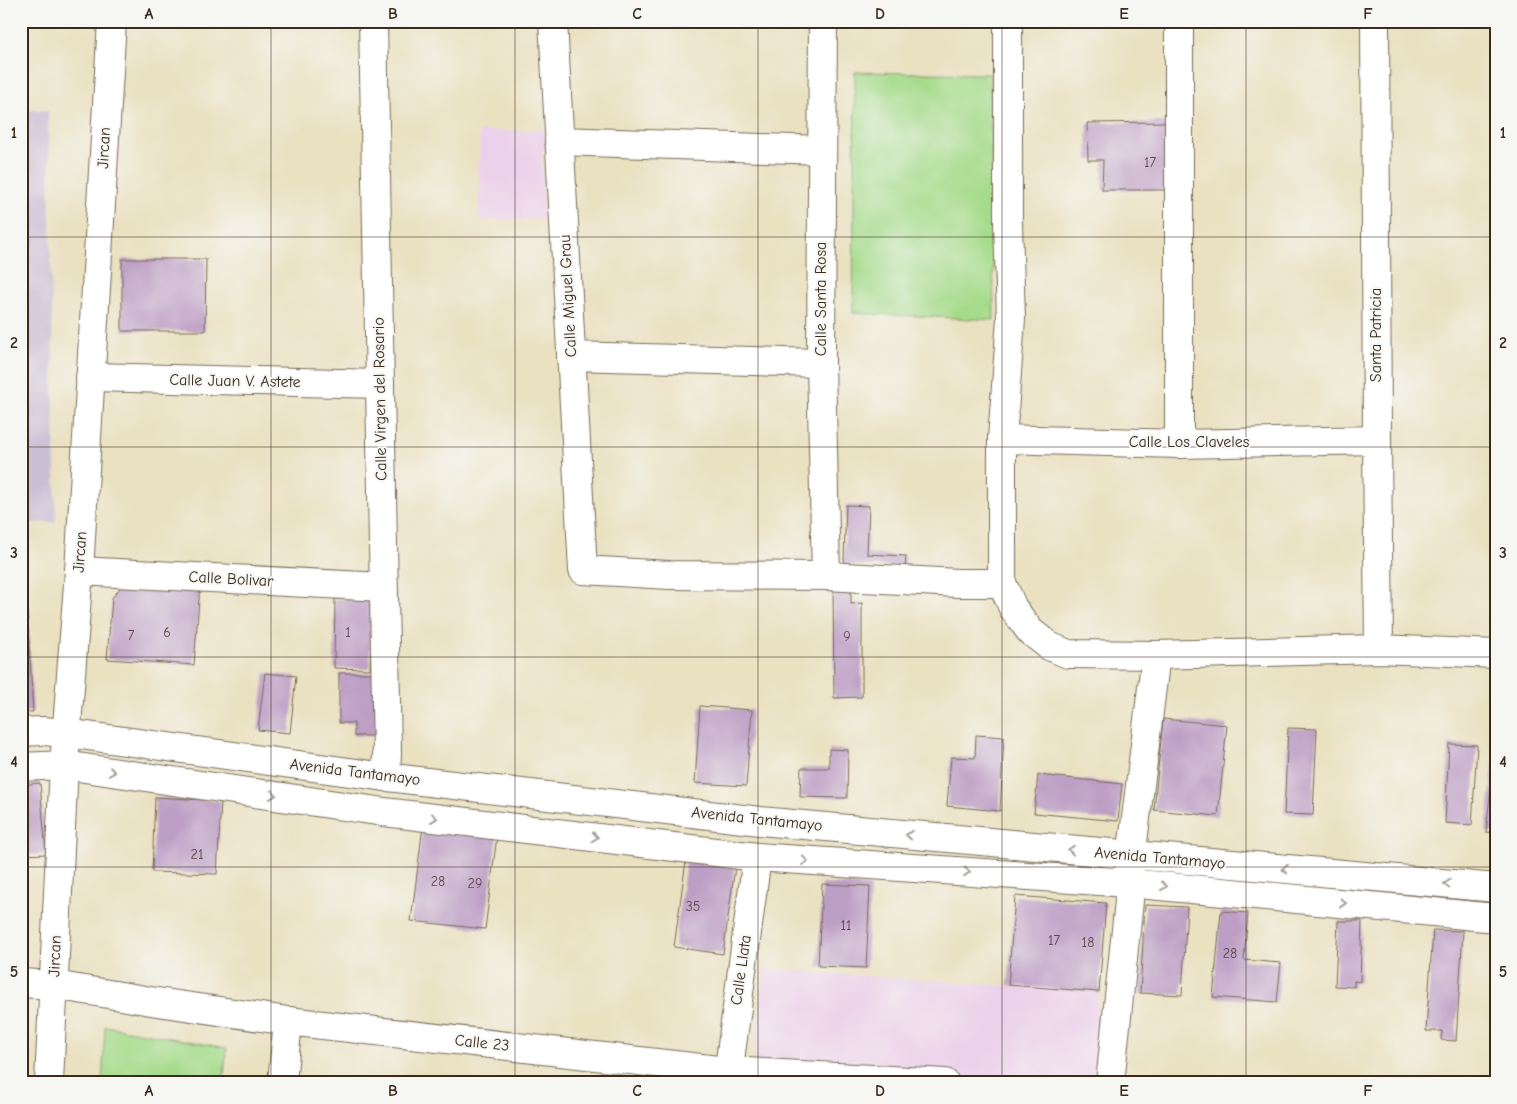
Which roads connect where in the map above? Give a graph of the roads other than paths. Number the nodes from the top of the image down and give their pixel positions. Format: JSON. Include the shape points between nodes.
{"nodes":[{"id":1,"x":112,"y":21,"type":"edge"},
{"id":2,"x":373,"y":21,"type":"edge"},
{"id":3,"x":553,"y":21,"type":"edge"},
{"id":4,"x":823,"y":21,"type":"edge"},
{"id":5,"x":1008,"y":21,"type":"edge"},
{"id":6,"x":1180,"y":21,"type":"edge"},
{"id":7,"x":1375,"y":21,"type":"edge"},
{"id":8,"x":559,"y":141,"type":"junction"},
{"id":9,"x":822,"y":150,"type":"junction"},
{"id":10,"x":571,"y":356,"type":"junction"},
{"id":11,"x":821,"y":362,"type":"junction"},
{"id":12,"x":90,"y":377,"type":"junction"},
{"id":13,"x":380,"y":384,"type":"junction"},
{"id":14,"x":1002,"y":439,"type":"junction"},
{"id":15,"x":1376,"y":440,"type":"junction"},
{"id":16,"x":1179,"y":444,"type":"junction"},
{"id":17,"x":79,"y":571,"type":"junction"},
{"id":18,"x":826,"y":576,"type":"junction"},
{"id":19,"x":1002,"y":583,"type":"junction"},
{"id":20,"x":383,"y":587,"type":"junction"},
{"id":21,"x":1380,"y":649,"type":"junction"},
{"id":22,"x":1496,"y":654,"type":"edge"},
{"id":23,"x":1156,"y":655,"type":"junction"},
{"id":24,"x":21,"y":732,"type":"edge"},
{"id":25,"x":66,"y":733,"type":"junction"},
{"id":26,"x":64,"y":765,"type":"junction"},
{"id":27,"x":21,"y":767,"type":"edge"},
{"id":28,"x":386,"y":777,"type":"junction"},
{"id":29,"x":1131,"y":856,"type":"junction"},
{"id":30,"x":756,"y":857,"type":"junction"},
{"id":31,"x":1128,"y":883,"type":"junction"},
{"id":32,"x":1496,"y":888,"type":"edge"},
{"id":33,"x":1496,"y":918,"type":"edge"},
{"id":34,"x":21,"y":983,"type":"edge"},
{"id":35,"x":54,"y":985,"type":"junction"},
{"id":36,"x":288,"y":1021,"type":"junction"},
{"id":37,"x":727,"y":1077,"type":"edge"},
{"id":38,"x":49,"y":1083,"type":"edge"},
{"id":39,"x":282,"y":1083,"type":"edge"},
{"id":40,"x":945,"y":1083,"type":"edge"},
{"id":41,"x":1110,"y":1083,"type":"edge"}],
"edges":[{"from":1,"to":12,"type":"street","name":"Jircan"},
{"from":2,"to":13,"type":"street","name":"Calle Virgen del Rosario"},
{"from":3,"to":8,"type":"street","name":"Calle Miguel Grau"},
{"from":4,"to":9,"type":"street","name":"Calle Santa Rosa"},
{"from":5,"to":14,"type":"street","via":[[1011,319]]},
{"from":6,"to":16,"type":"street"},
{"from":7,"to":15,"type":"street","name":"Santa Patricia"},
{"from":8,"to":9,"type":"street"},
{"from":8,"to":10,"type":"street","name":"Calle Miguel Grau"},
{"from":9,"to":11,"type":"street","name":"Calle Santa Rosa"},
{"from":10,"to":11,"type":"street"},
{"from":10,"to":18,"type":"street","name":"Calle Miguel Grau","via":[[583,570],[669,575]]},
{"from":11,"to":18,"type":"street","name":"Calle Santa Rosa"},
{"from":12,"to":13,"type":"street","name":"Calle Juan V. Astete"},
{"from":12,"to":17,"type":"street","name":"Jircan"},
{"from":13,"to":20,"type":"street","name":"Calle Virgen del Rosario"},
{"from":14,"to":16,"type":"street","name":"Calle Los Claveles"},
{"from":14,"to":19,"type":"street"},
{"from":15,"to":16,"type":"street","name":"Calle Los Claveles"},
{"from":15,"to":21,"type":"street","name":"Santa Patricia"},
{"from":17,"to":20,"type":"street","name":"Calle Bolivar"},
{"from":17,"to":25,"type":"street","name":"Jircan"},
{"from":18,"to":19,"type":"street"},
{"from":19,"to":23,"type":"street","via":[[1013,608],[1030,631],[1049,646],[1068,654]]},
{"from":20,"to":28,"type":"street","name":"Calle Virgen del Rosario"},
{"from":21,"to":22,"type":"street"},
{"from":21,"to":23,"type":"street"},
{"from":23,"to":29,"type":"street"},
{"from":24,"to":25,"type":"street","name":"Avenida Tantamayo"},
{"from":25,"to":26,"type":"street","name":"Jircan"},
{"from":25,"to":28,"type":"street","name":"Avenida Tantamayo"},
{"from":26,"to":27,"type":"street","name":"Avenida Tantamayo"},
{"from":26,"to":30,"type":"street","name":"Avenida Tantamayo","one_way":true,"via":[[384,812]]},
{"from":26,"to":35,"type":"street","name":"Jircan"},
{"from":29,"to":28,"type":"street","name":"Avenida Tantamayo","one_way":true,"via":[[760,821]]},
{"from":29,"to":31,"type":"street"},
{"from":32,"to":29,"type":"street","name":"Avenida Tantamayo","one_way":true},
{"from":30,"to":31,"type":"street","name":"Avenida Tantamayo","one_way":true},
{"from":30,"to":37,"type":"street","name":"Calle Llata"},
{"from":31,"to":33,"type":"street","name":"Avenida Tantamayo","one_way":true},
{"from":31,"to":41,"type":"street","via":[[1129,901]]},
{"from":34,"to":35,"type":"street","name":"Calle 23"},
{"from":35,"to":36,"type":"street","name":"Calle 23"},
{"from":35,"to":38,"type":"street","name":"Jircan"},
{"from":36,"to":37,"type":"street","name":"Calle 23"},
{"from":36,"to":39,"type":"street"},
{"from":37,"to":40,"type":"street","name":"Calle 23"}]}
